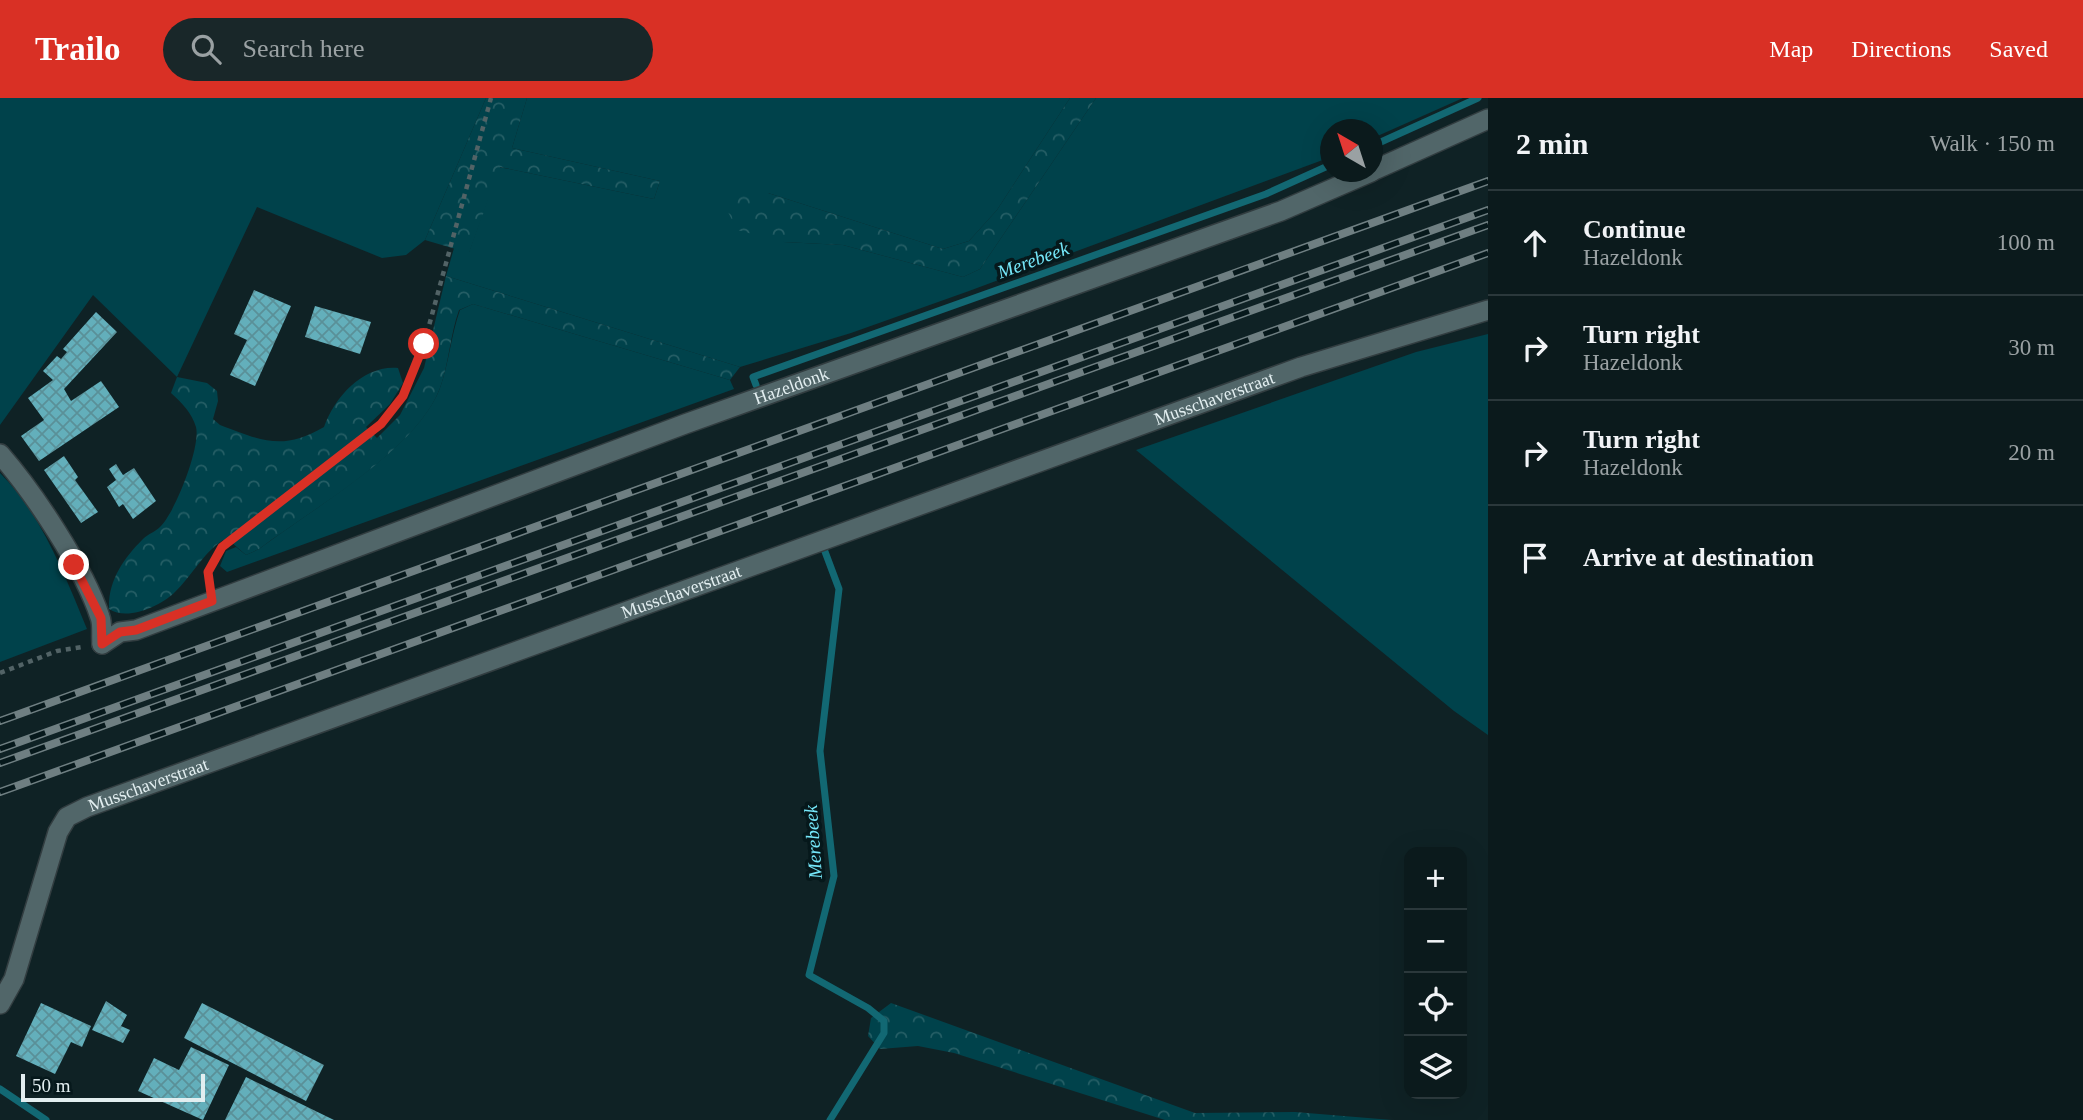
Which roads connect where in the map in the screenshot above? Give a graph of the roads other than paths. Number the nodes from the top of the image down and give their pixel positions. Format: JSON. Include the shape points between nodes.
{"nodes":[{"id":1,"x":1488,"y":119,"type":"edge"},
{"id":2,"x":1383,"y":166,"type":"edge"},
{"id":3,"x":1346,"y":182,"type":"edge"},
{"id":4,"x":1488,"y":310,"type":"edge"},
{"id":5,"x":0,"y":454,"type":"edge"},
{"id":6,"x":0,"y":1004,"type":"edge"}],
"edges":[{"from":1,"to":2,"type":"street","name":"Hazeldonk"},
{"from":3,"to":5,"type":"street","name":"Hazeldonk","via":[[1270,215],[685,424],[136,630],[120,632],[102,644],[101,618],[74,565],[44,512]]},
{"from":4,"to":6,"type":"street","name":"Musschaverstraat","via":[[1301,367],[87,807],[67,817],[58,832],[14,979]]}]}
